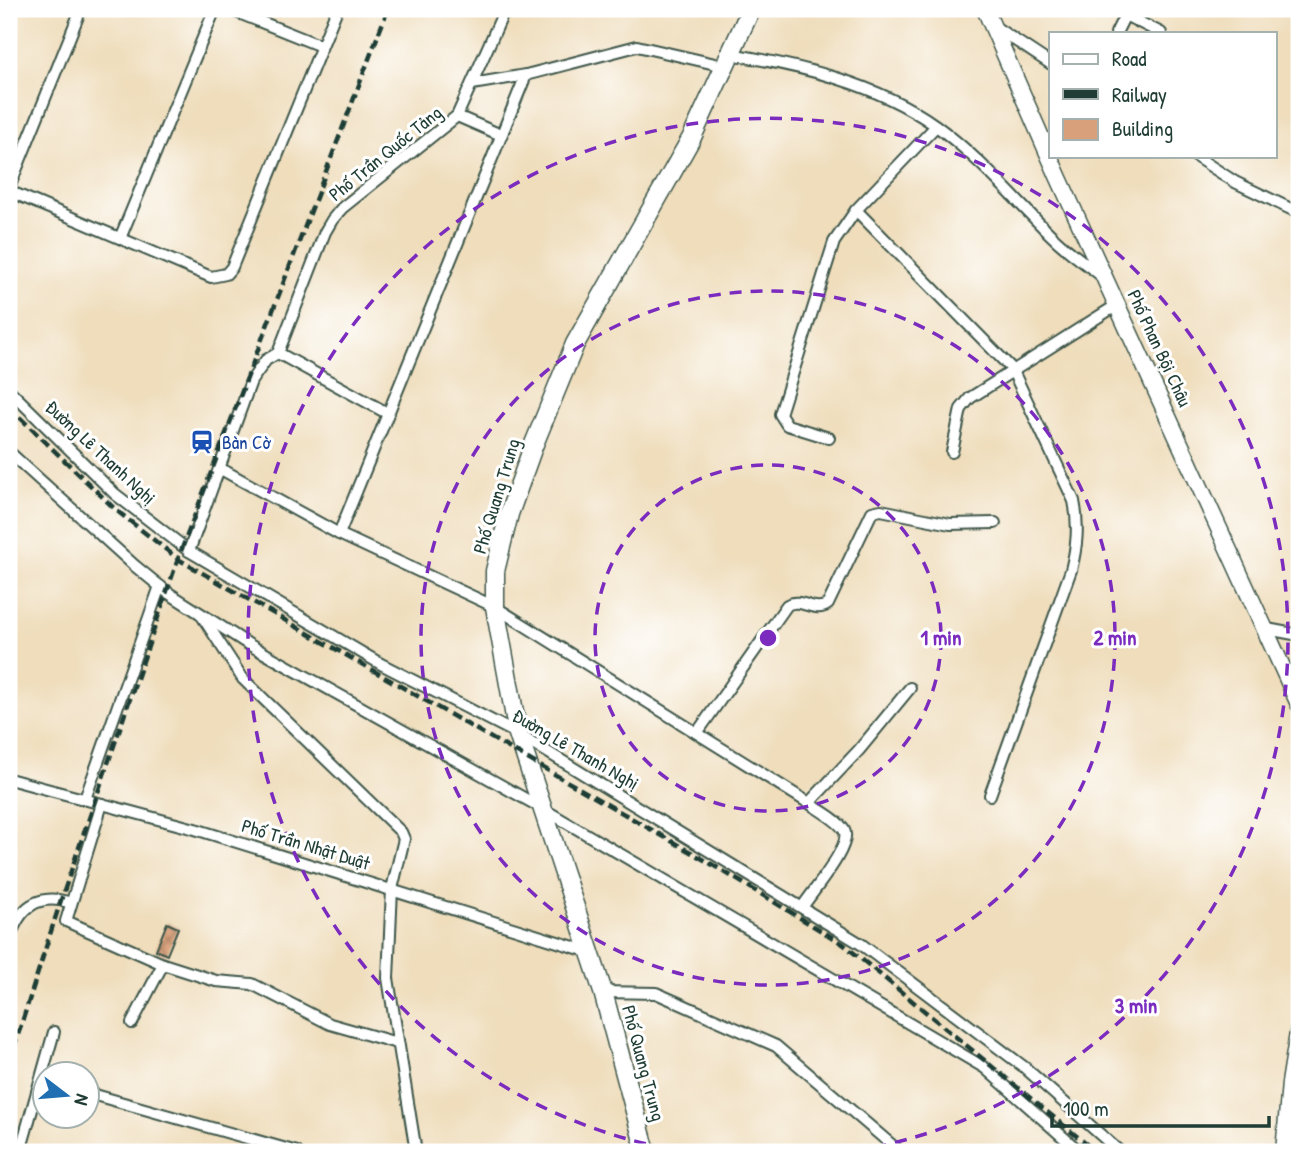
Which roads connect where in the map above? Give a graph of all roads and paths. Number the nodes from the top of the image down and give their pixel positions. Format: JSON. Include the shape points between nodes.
{"nodes":[{"id":1,"x":81,"y":9,"type":"edge"},
{"id":2,"x":215,"y":9,"type":"edge"},
{"id":3,"x":229,"y":9,"type":"edge"},
{"id":4,"x":337,"y":9,"type":"edge"},
{"id":5,"x":505,"y":9,"type":"edge"},
{"id":6,"x":751,"y":9,"type":"edge"},
{"id":7,"x":985,"y":9,"type":"edge"},
{"id":8,"x":1127,"y":12,"type":"edge"},
{"id":9,"x":991,"y":24,"type":"junction"},
{"id":10,"x":1117,"y":32,"type":"edge"},
{"id":11,"x":1159,"y":32,"type":"edge"},
{"id":12,"x":321,"y":46,"type":"junction"},
{"id":13,"x":727,"y":60,"type":"junction"},
{"id":14,"x":1049,"y":63,"type":"edge"},
{"id":15,"x":526,"y":75,"type":"junction"},
{"id":16,"x":472,"y":84,"type":"junction"},
{"id":17,"x":457,"y":116,"type":"junction"},
{"id":18,"x":936,"y":126,"type":"junction"},
{"id":19,"x":501,"y":135,"type":"junction"},
{"id":20,"x":1049,"y":154,"type":"edge"},
{"id":21,"x":1051,"y":158,"type":"edge"},
{"id":22,"x":1198,"y":158,"type":"edge"},
{"id":23,"x":9,"y":189,"type":"edge"},
{"id":24,"x":856,"y":210,"type":"junction"},
{"id":25,"x":1299,"y":213,"type":"edge"},
{"id":26,"x":121,"y":236,"type":"junction"},
{"id":27,"x":1104,"y":277,"type":"junction"},
{"id":28,"x":1117,"y":304,"type":"junction"},
{"id":29,"x":278,"y":353,"type":"junction"},
{"id":30,"x":1012,"y":369,"type":"junction"},
{"id":31,"x":9,"y":390,"type":"edge"},
{"id":32,"x":387,"y":413,"type":"junction"},
{"id":33,"x":829,"y":438,"type":"dead end"},
{"id":34,"x":9,"y":452,"type":"edge"},
{"id":35,"x":952,"y":452,"type":"dead end"},
{"id":36,"x":221,"y":469,"type":"junction"},
{"id":37,"x":995,"y":523,"type":"dead end"},
{"id":38,"x":339,"y":534,"type":"junction"},
{"id":39,"x":189,"y":551,"type":"junction"},
{"id":40,"x":160,"y":586,"type":"junction"},
{"id":41,"x":495,"y":607,"type":"junction"},
{"id":42,"x":201,"y":614,"type":"junction"},
{"id":43,"x":1267,"y":629,"type":"junction"},
{"id":44,"x":1299,"y":635,"type":"edge"},
{"id":45,"x":910,"y":688,"type":"dead end"},
{"id":46,"x":1299,"y":704,"type":"edge"},
{"id":47,"x":697,"y":733,"type":"junction"},
{"id":48,"x":518,"y":734,"type":"junction"},
{"id":49,"x":9,"y":779,"type":"edge"},
{"id":50,"x":990,"y":795,"type":"dead end"},
{"id":51,"x":85,"y":799,"type":"junction"},
{"id":52,"x":809,"y":803,"type":"junction"},
{"id":53,"x":102,"y":804,"type":"junction"},
{"id":54,"x":540,"y":807,"type":"junction"},
{"id":55,"x":392,"y":889,"type":"junction"},
{"id":56,"x":71,"y":903,"type":"junction"},
{"id":57,"x":803,"y":906,"type":"junction"},
{"id":58,"x":9,"y":940,"type":"edge"},
{"id":59,"x":590,"y":952,"type":"junction"},
{"id":60,"x":163,"y":964,"type":"junction"},
{"id":61,"x":603,"y":992,"type":"junction"},
{"id":62,"x":132,"y":1023,"type":"dead end"},
{"id":63,"x":1299,"y":1027,"type":"edge"},
{"id":64,"x":54,"y":1032,"type":"dead end"},
{"id":65,"x":397,"y":1044,"type":"junction"},
{"id":66,"x":48,"y":1060,"type":"edge"},
{"id":67,"x":102,"y":1097,"type":"edge"},
{"id":68,"x":32,"y":1115,"type":"edge"},
{"id":69,"x":20,"y":1152,"type":"edge"},
{"id":70,"x":297,"y":1152,"type":"edge"},
{"id":71,"x":416,"y":1152,"type":"edge"},
{"id":72,"x":646,"y":1152,"type":"edge"},
{"id":73,"x":900,"y":1152,"type":"edge"},
{"id":74,"x":1080,"y":1152,"type":"edge"},
{"id":75,"x":1120,"y":1152,"type":"edge"},
{"id":76,"x":1284,"y":1152,"type":"edge"}],
"edges":[{"from":1,"to":23,"type":"street"},
{"from":2,"to":26,"type":"street"},
{"from":3,"to":12,"type":"street"},
{"from":4,"to":12,"type":"street"},
{"from":5,"to":16,"type":"street","name":"Phố Trần Quốc Tảng"},
{"from":6,"to":13,"type":"main road","name":"Phố Quang Trung"},
{"from":7,"to":9,"type":"street","name":"Phố Phan Bội Châu"},
{"from":8,"to":10,"type":"street"},
{"from":8,"to":11,"type":"street"},
{"from":9,"to":14,"type":"street"},
{"from":9,"to":20,"type":"street","name":"Phố Phan Bội Châu"},
{"from":12,"to":26,"type":"street","via":[[226,274],[211,277]]},
{"from":13,"to":15,"type":"street","via":[[637,46]]},
{"from":13,"to":18,"type":"street","via":[[859,86]]},
{"from":13,"to":41,"type":"main road","name":"Phố Quang Trung","via":[[692,136],[575,344],[509,514],[495,571]]},
{"from":15,"to":16,"type":"street"},
{"from":15,"to":19,"type":"street"},
{"from":16,"to":17,"type":"street","name":"Phố Trần Quốc Tảng"},
{"from":17,"to":19,"type":"street"},
{"from":17,"to":29,"type":"street","name":"Phố Trần Quốc Tảng","via":[[332,220]]},
{"from":18,"to":24,"type":"street"},
{"from":18,"to":27,"type":"street","via":[[1054,239]]},
{"from":19,"to":32,"type":"street"},
{"from":21,"to":27,"type":"street","name":"Phố Phan Bội Châu"},
{"from":22,"to":25,"type":"street"},
{"from":23,"to":26,"type":"street"},
{"from":24,"to":30,"type":"street"},
{"from":24,"to":33,"type":"street","via":[[827,258],[780,414],[787,425]]},
{"from":27,"to":28,"type":"street","name":"Phố Phan Bội Châu"},
{"from":28,"to":30,"type":"street"},
{"from":28,"to":43,"type":"street","name":"Phố Phan Bội Châu"},
{"from":29,"to":32,"type":"street"},
{"from":29,"to":36,"type":"street","name":"Phố Trần Quốc Tảng","via":[[265,360],[251,381]]},
{"from":30,"to":35,"type":"street","via":[[961,409]]},
{"from":30,"to":50,"type":"street","via":[[1067,481],[1078,522],[1077,547]]},
{"from":31,"to":39,"type":"street","name":"Đường Lê Thanh Nghị","via":[[115,494]]},
{"from":32,"to":38,"type":"street"},
{"from":34,"to":40,"type":"street"},
{"from":36,"to":38,"type":"street"},
{"from":36,"to":39,"type":"street","name":"Phố Trần Quốc Tảng"},
{"from":37,"to":47,"type":"street","via":[[950,524],[872,512],[828,604],[818,608],[796,602],[788,605]]},
{"from":38,"to":41,"type":"street"},
{"from":39,"to":48,"type":"street","name":"Đường Lê Thanh Nghị","via":[[382,664]]},
{"from":40,"to":42,"type":"street"},
{"from":40,"to":51,"type":"street"},
{"from":41,"to":47,"type":"street"},
{"from":41,"to":48,"type":"main road","name":"Phố Quang Trung"},
{"from":42,"to":54,"type":"street"},
{"from":42,"to":55,"type":"street","via":[[243,679],[401,832],[404,847]]},
{"from":43,"to":44,"type":"street"},
{"from":43,"to":46,"type":"street","name":"Phố Phan Bội Châu"},
{"from":45,"to":52,"type":"street"},
{"from":47,"to":52,"type":"street"},
{"from":48,"to":54,"type":"main road","name":"Phố Quang Trung"},
{"from":48,"to":57,"type":"street","name":"Đường Lê Thanh Nghị"},
{"from":49,"to":51,"type":"street","name":"Phố Trần Nhật Duật"},
{"from":51,"to":53,"type":"street","name":"Phố Trần Nhật Duật"},
{"from":52,"to":57,"type":"street","via":[[842,828],[846,837],[843,849]]},
{"from":53,"to":55,"type":"street","name":"Phố Trần Nhật Duật"},
{"from":53,"to":56,"type":"street"},
{"from":54,"to":59,"type":"main road","name":"Phố Quang Trung"},
{"from":54,"to":74,"type":"street","via":[[985,1068]]},
{"from":55,"to":59,"type":"street","name":"Phố Trần Nhật Duật"},
{"from":55,"to":65,"type":"street","via":[[388,978]]},
{"from":56,"to":58,"type":"street","via":[[49,898],[38,901],[18,920]]},
{"from":56,"to":60,"type":"street","via":[[66,921]]},
{"from":57,"to":75,"type":"street","name":"Đường Lê Thanh Nghị","via":[[1024,1067]]},
{"from":59,"to":61,"type":"main road","name":"Phố Quang Trung"},
{"from":60,"to":62,"type":"street"},
{"from":60,"to":65,"type":"street","via":[[216,981],[252,984],[330,1024]]},
{"from":61,"to":72,"type":"main road","name":"Phố Quang Trung"},
{"from":61,"to":73,"type":"street","via":[[656,993],[776,1045]]},
{"from":63,"to":76,"type":"street"},
{"from":64,"to":66,"type":"street"},
{"from":65,"to":71,"type":"street"},
{"from":67,"to":70,"type":"street"},
{"from":68,"to":69,"type":"street"}]}
